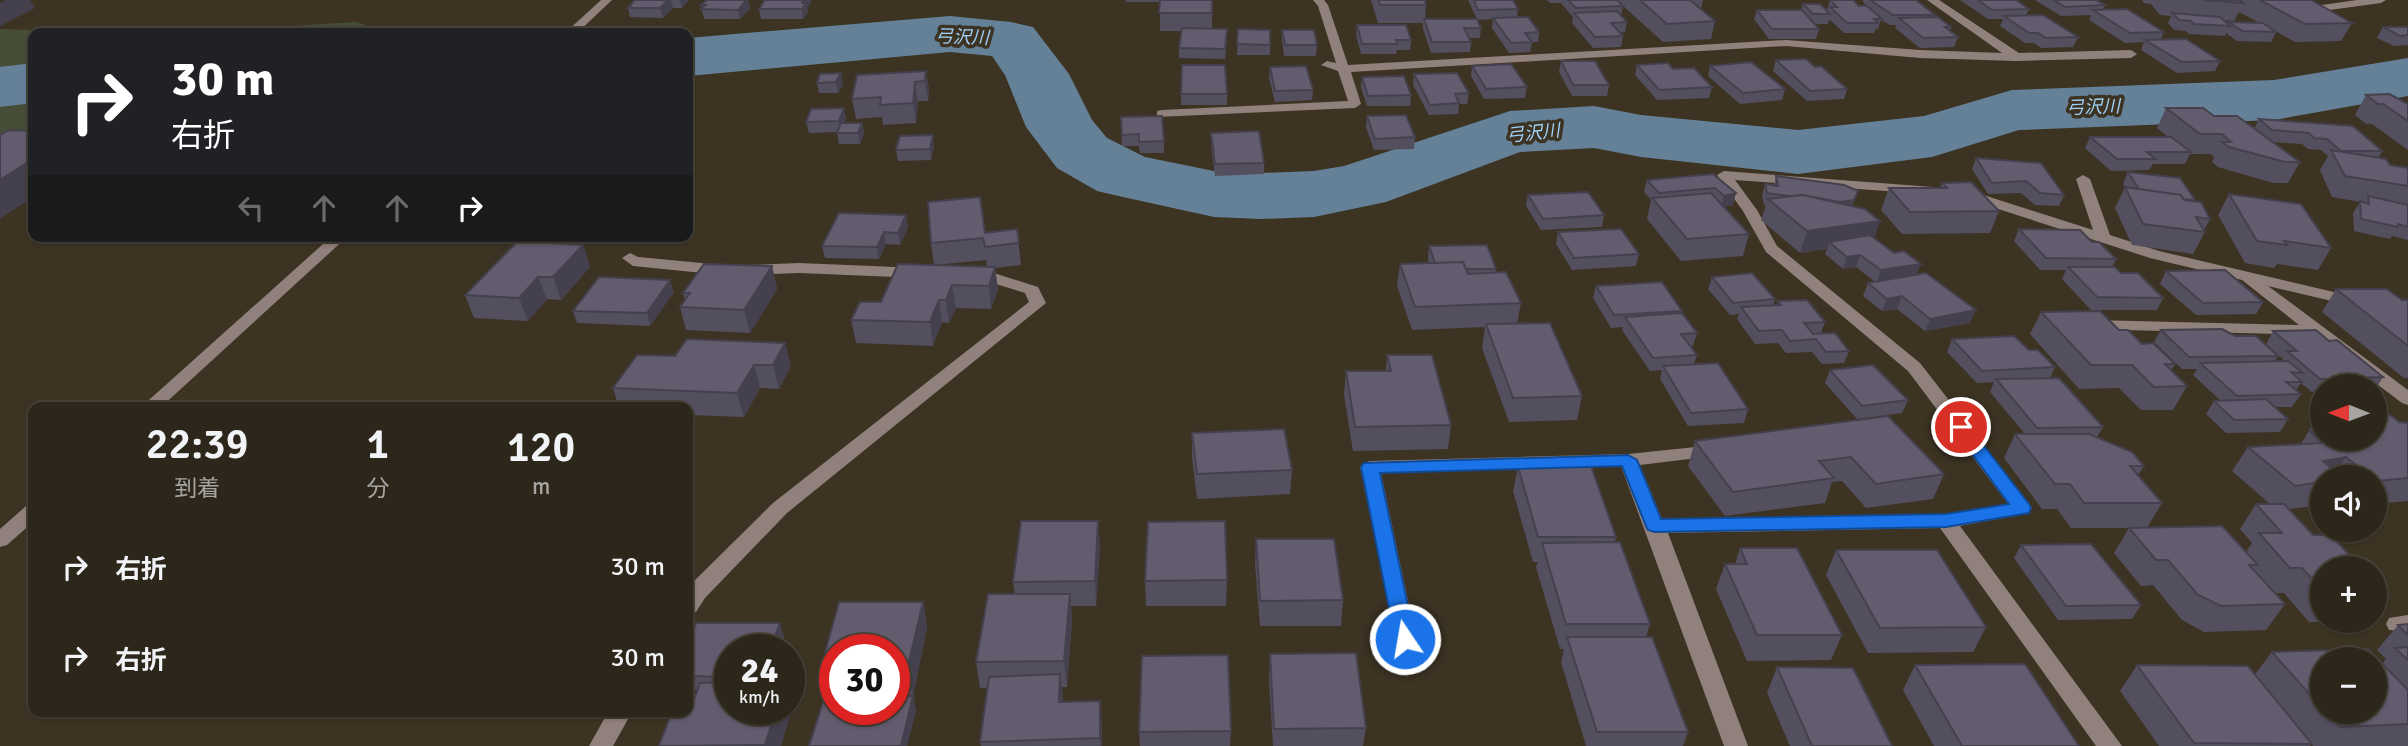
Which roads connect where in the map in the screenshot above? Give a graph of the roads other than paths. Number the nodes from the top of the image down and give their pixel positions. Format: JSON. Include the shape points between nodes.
{"nodes":[{"id":1,"x":607,"y":0,"type":"edge"},
{"id":2,"x":1318,"y":0,"type":"edge"},
{"id":3,"x":1932,"y":0,"type":"edge"},
{"id":4,"x":2381,"y":0,"type":"edge"},
{"id":5,"x":2322,"y":8,"type":"edge"},
{"id":6,"x":576,"y":28,"type":"edge"},
{"id":7,"x":2131,"y":54,"type":"dead end"},
{"id":8,"x":2016,"y":57,"type":"junction"},
{"id":9,"x":1327,"y":65,"type":"dead end"},
{"id":10,"x":1344,"y":69,"type":"junction"},
{"id":11,"x":1162,"y":114,"type":"edge"},
{"id":12,"x":2083,"y":179,"type":"dead end"},
{"id":13,"x":2103,"y":238,"type":"junction"},
{"id":14,"x":334,"y":242,"type":"edge"},
{"id":15,"x":630,"y":258,"type":"dead end"},
{"id":16,"x":934,"y":274,"type":"edge"},
{"id":17,"x":961,"y":275,"type":"edge"},
{"id":18,"x":2244,"y":276,"type":"junction"},
{"id":19,"x":2370,"y":305,"type":"edge"},
{"id":20,"x":2078,"y":325,"type":"edge"},
{"id":21,"x":2316,"y":330,"type":"junction"},
{"id":22,"x":2408,"y":399,"type":"edge"},
{"id":23,"x":156,"y":402,"type":"edge"},
{"id":24,"x":1738,"y":448,"type":"edge"},
{"id":25,"x":1628,"y":460,"type":"junction"},
{"id":26,"x":28,"y":515,"type":"edge"},
{"id":27,"x":1946,"y":521,"type":"junction"},
{"id":28,"x":1655,"y":526,"type":"junction"},
{"id":29,"x":0,"y":540,"type":"edge"},
{"id":30,"x":693,"y":598,"type":"edge"},
{"id":31,"x":1405,"y":639,"type":"dead end"},
{"id":32,"x":617,"y":717,"type":"edge"},
{"id":33,"x":601,"y":746,"type":"edge"},
{"id":34,"x":1735,"y":746,"type":"edge"},
{"id":35,"x":2110,"y":746,"type":"edge"}],
"edges":[{"from":1,"to":6,"type":"street"},
{"from":2,"to":10,"type":"street","via":[[1324,5]]},
{"from":3,"to":8,"type":"street"},
{"from":4,"to":5,"type":"street"},
{"from":7,"to":8,"type":"street"},
{"from":8,"to":10,"type":"street","via":[[1786,43]]},
{"from":9,"to":10,"type":"street"},
{"from":10,"to":11,"type":"street","via":[[1355,104]]},
{"from":12,"to":13,"type":"street"},
{"from":13,"to":18,"type":"street"},
{"from":13,"to":27,"type":"street","via":[[1969,195],[1724,175],[1751,210],[1771,250],[1914,367],[2022,508]]},
{"from":14,"to":23,"type":"street"},
{"from":15,"to":16,"type":"street","via":[[716,271],[799,268]]},
{"from":17,"to":30,"type":"street","via":[[988,276],[1032,290],[1038,303],[780,508]]},
{"from":18,"to":19,"type":"street"},
{"from":18,"to":21,"type":"street"},
{"from":20,"to":21,"type":"street"},
{"from":21,"to":22,"type":"street"},
{"from":24,"to":25,"type":"street"},
{"from":25,"to":28,"type":"street"},
{"from":25,"to":31,"type":"street","via":[[1370,467]]},
{"from":26,"to":29,"type":"street"},
{"from":27,"to":28,"type":"street"},
{"from":27,"to":35,"type":"street"},
{"from":28,"to":34,"type":"street"},
{"from":32,"to":33,"type":"street"}]}
